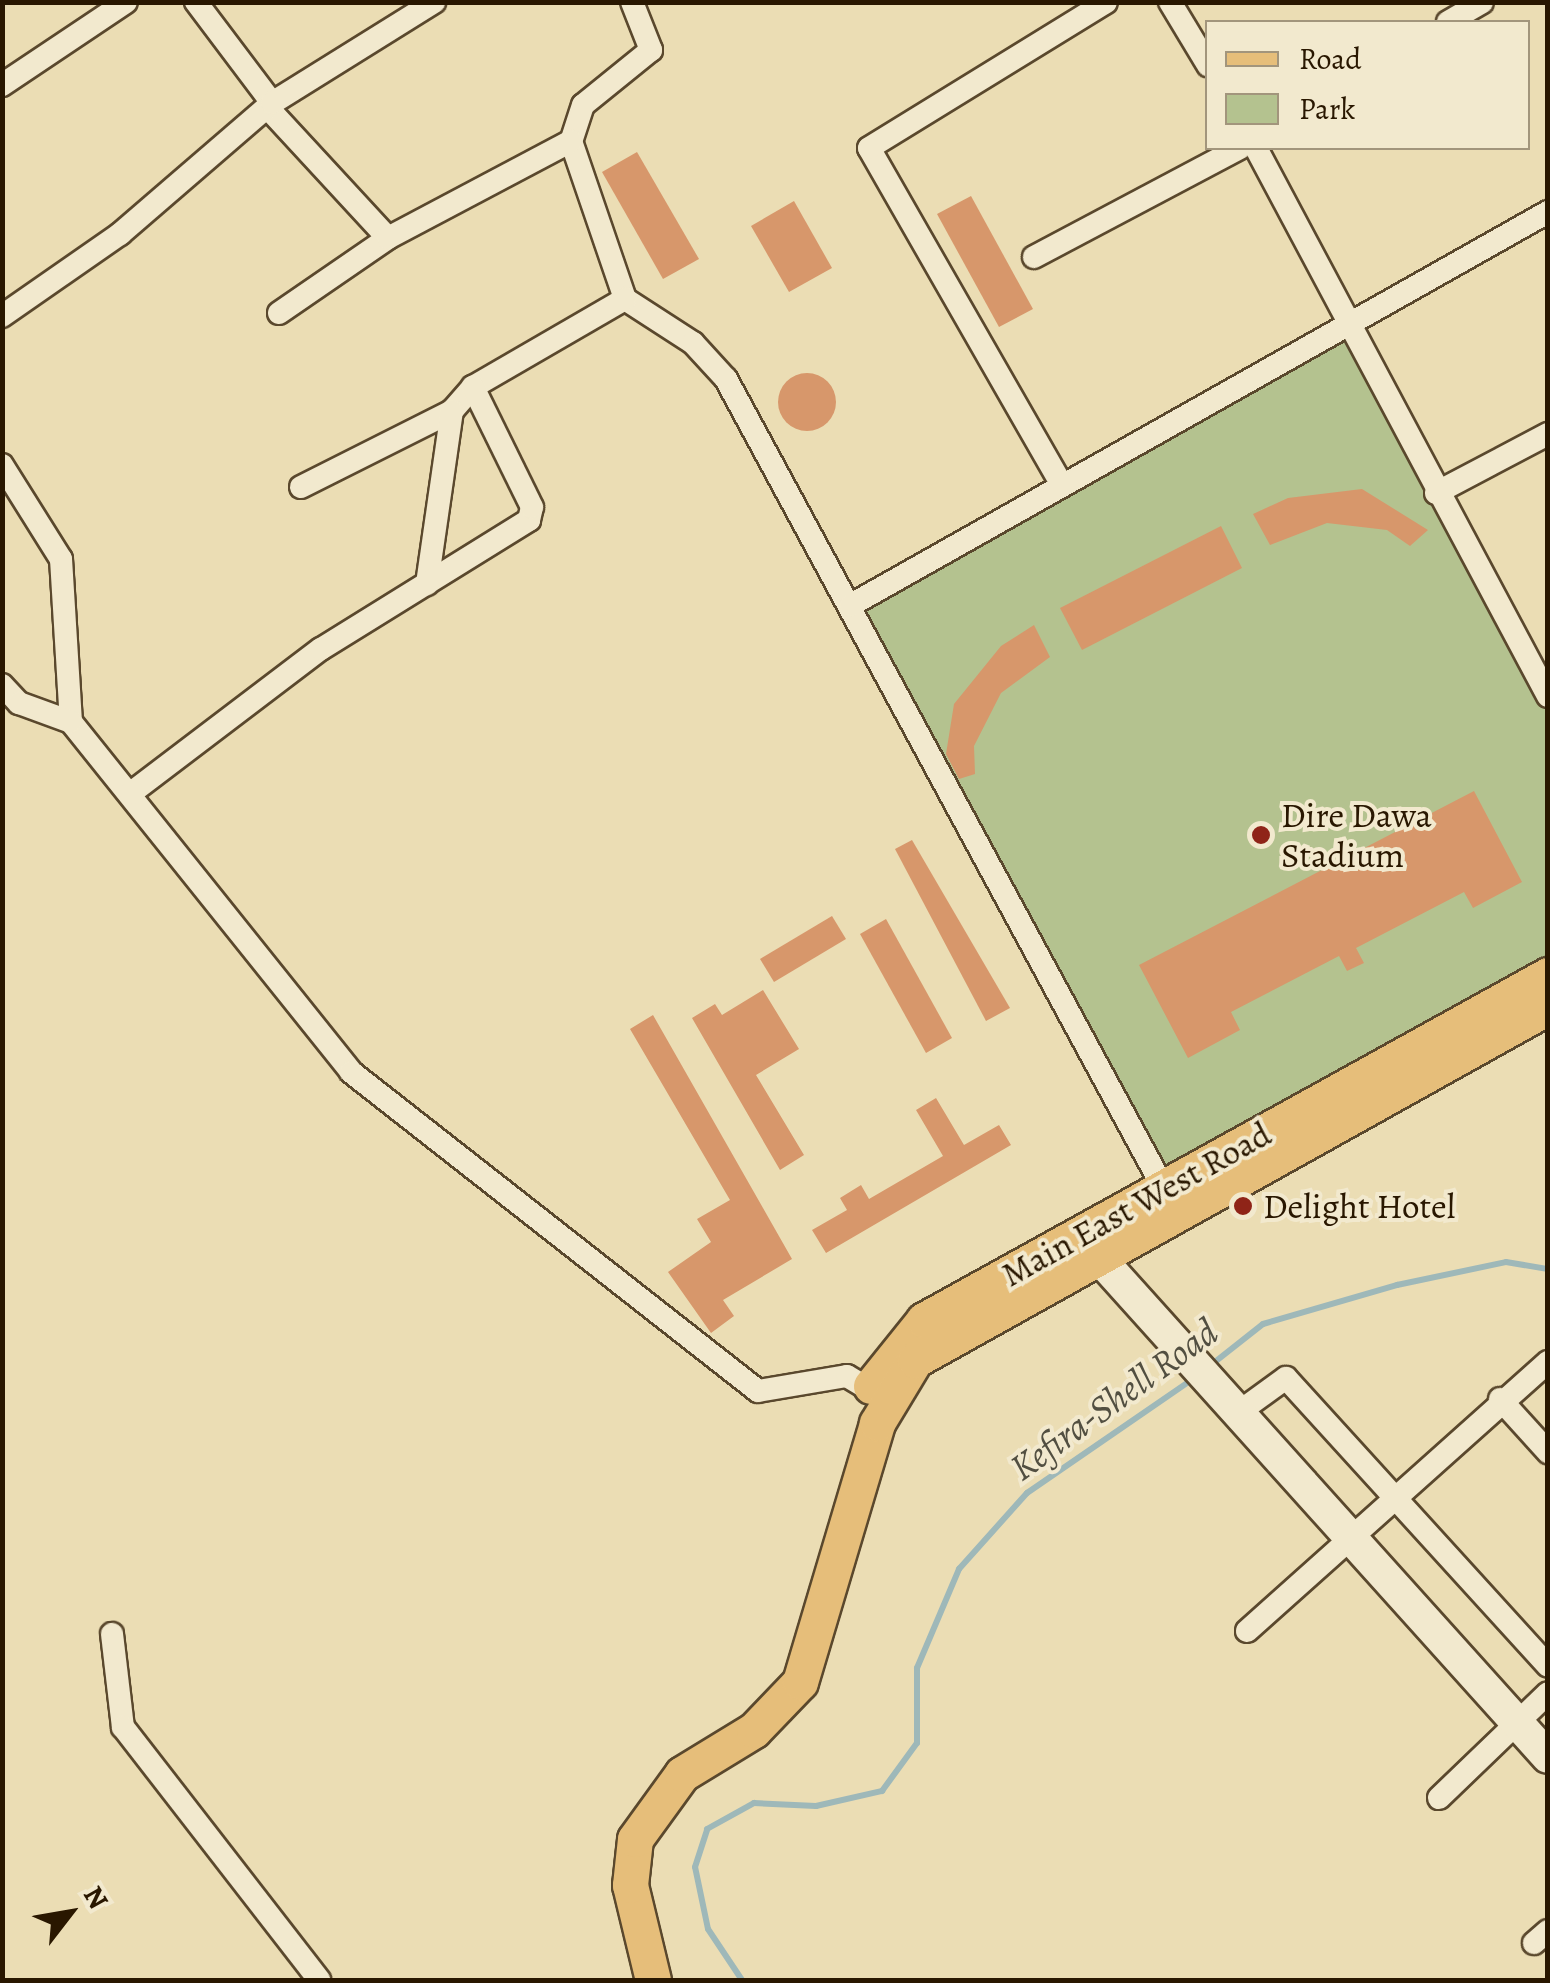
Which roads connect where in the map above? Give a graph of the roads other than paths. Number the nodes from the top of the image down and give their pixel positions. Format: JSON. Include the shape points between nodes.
{"nodes":[{"id":1,"x":126,"y":2,"type":"edge"},
{"id":2,"x":196,"y":2,"type":"edge"},
{"id":3,"x":434,"y":2,"type":"edge"},
{"id":4,"x":632,"y":2,"type":"edge"},
{"id":5,"x":1106,"y":2,"type":"edge"},
{"id":6,"x":1170,"y":2,"type":"edge"},
{"id":7,"x":1482,"y":2,"type":"edge"},
{"id":8,"x":1451,"y":20,"type":"edge"},
{"id":9,"x":1205,"y":60,"type":"edge"},
{"id":10,"x":2,"y":85,"type":"edge"},
{"id":11,"x":270,"y":105,"type":"junction"},
{"id":12,"x":571,"y":141,"type":"junction"},
{"id":13,"x":1236,"y":150,"type":"edge"},
{"id":14,"x":1257,"y":150,"type":"edge"},
{"id":15,"x":1548,"y":212,"type":"edge"},
{"id":16,"x":388,"y":238,"type":"junction"},
{"id":17,"x":1034,"y":257,"type":"dead end"},
{"id":18,"x":625,"y":300,"type":"junction"},
{"id":19,"x":279,"y":313,"type":"dead end"},
{"id":20,"x":2,"y":316,"type":"edge"},
{"id":21,"x":1348,"y":323,"type":"junction"},
{"id":22,"x":473,"y":387,"type":"junction"},
{"id":23,"x":452,"y":411,"type":"junction"},
{"id":24,"x":1548,"y":434,"type":"edge"},
{"id":25,"x":2,"y":465,"type":"edge"},
{"id":26,"x":1062,"y":485,"type":"junction"},
{"id":27,"x":301,"y":487,"type":"dead end"},
{"id":28,"x":1436,"y":493,"type":"junction"},
{"id":29,"x":426,"y":584,"type":"junction"},
{"id":30,"x":851,"y":605,"type":"junction"},
{"id":31,"x":2,"y":685,"type":"edge"},
{"id":32,"x":1548,"y":696,"type":"edge"},
{"id":33,"x":71,"y":722,"type":"junction"},
{"id":34,"x":131,"y":794,"type":"junction"},
{"id":35,"x":1548,"y":975,"type":"edge"},
{"id":36,"x":1548,"y":1007,"type":"edge"},
{"id":37,"x":1493,"y":1022,"type":"junction"},
{"id":38,"x":1171,"y":1202,"type":"junction"},
{"id":39,"x":1087,"y":1247,"type":"junction"},
{"id":40,"x":1548,"y":1362,"type":"edge"},
{"id":41,"x":878,"y":1395,"type":"junction"},
{"id":42,"x":1500,"y":1399,"type":"junction"},
{"id":43,"x":1235,"y":1414,"type":"junction"},
{"id":44,"x":1548,"y":1452,"type":"edge"},
{"id":45,"x":1392,"y":1494,"type":"junction"},
{"id":46,"x":1346,"y":1536,"type":"junction"},
{"id":47,"x":1247,"y":1631,"type":"dead end"},
{"id":48,"x":112,"y":1634,"type":"dead end"},
{"id":49,"x":1548,"y":1666,"type":"edge"},
{"id":50,"x":1548,"y":1692,"type":"edge"},
{"id":51,"x":1514,"y":1720,"type":"junction"},
{"id":52,"x":1548,"y":1756,"type":"edge"},
{"id":53,"x":1439,"y":1798,"type":"dead end"},
{"id":54,"x":319,"y":1980,"type":"edge"},
{"id":55,"x":653,"y":1980,"type":"edge"}],
"edges":[{"from":1,"to":10,"type":"street"},
{"from":2,"to":11,"type":"street"},
{"from":3,"to":11,"type":"street"},
{"from":4,"to":12,"type":"street","via":[[650,50],[583,105]]},
{"from":5,"to":26,"type":"street","via":[[870,148]]},
{"from":6,"to":9,"type":"street"},
{"from":7,"to":8,"type":"street"},
{"from":11,"to":16,"type":"street"},
{"from":11,"to":20,"type":"street","via":[[120,234]]},
{"from":12,"to":16,"type":"street"},
{"from":12,"to":18,"type":"street"},
{"from":13,"to":17,"type":"street"},
{"from":14,"to":21,"type":"street"},
{"from":15,"to":21,"type":"street"},
{"from":16,"to":19,"type":"street"},
{"from":18,"to":22,"type":"street"},
{"from":18,"to":30,"type":"street","via":[[693,342],[726,380]]},
{"from":21,"to":26,"type":"street"},
{"from":21,"to":28,"type":"street"},
{"from":22,"to":23,"type":"street"},
{"from":22,"to":29,"type":"street","via":[[533,514]]},
{"from":23,"to":27,"type":"street"},
{"from":23,"to":29,"type":"street"},
{"from":24,"to":28,"type":"street"},
{"from":25,"to":33,"type":"street","via":[[62,559]]},
{"from":26,"to":30,"type":"street"},
{"from":28,"to":32,"type":"street"},
{"from":29,"to":34,"type":"street","via":[[224,718]]},
{"from":30,"to":38,"type":"street"},
{"from":31,"to":33,"type":"street","via":[[19,703]]},
{"from":33,"to":34,"type":"street"},
{"from":34,"to":41,"type":"street","via":[[320,1034],[382,1098],[758,1391],[843,1376]]},
{"from":35,"to":37,"type":"main road","name":"Main East West Road"},
{"from":36,"to":37,"type":"main road","name":"Main East West Road"},
{"from":37,"to":38,"type":"main road","name":"Main East West Road"},
{"from":38,"to":39,"type":"main road","name":"Main East West Road"},
{"from":39,"to":41,"type":"main road","name":"Main East West Road","via":[[909,1330]]},
{"from":39,"to":43,"type":"street"},
{"from":40,"to":42,"type":"street"},
{"from":41,"to":55,"type":"main road","name":"Main East West Road","via":[[852,1527],[800,1682],[754,1730],[682,1774],[635,1839],[630,1885]]},
{"from":42,"to":44,"type":"street"},
{"from":42,"to":45,"type":"street"},
{"from":43,"to":45,"type":"street","via":[[1286,1378]]},
{"from":43,"to":46,"type":"street"},
{"from":45,"to":46,"type":"street"},
{"from":45,"to":49,"type":"street"},
{"from":46,"to":47,"type":"street"},
{"from":46,"to":51,"type":"street"},
{"from":48,"to":54,"type":"street","via":[[122,1728]]},
{"from":50,"to":51,"type":"street"},
{"from":51,"to":52,"type":"street"},
{"from":51,"to":53,"type":"street"}]}
